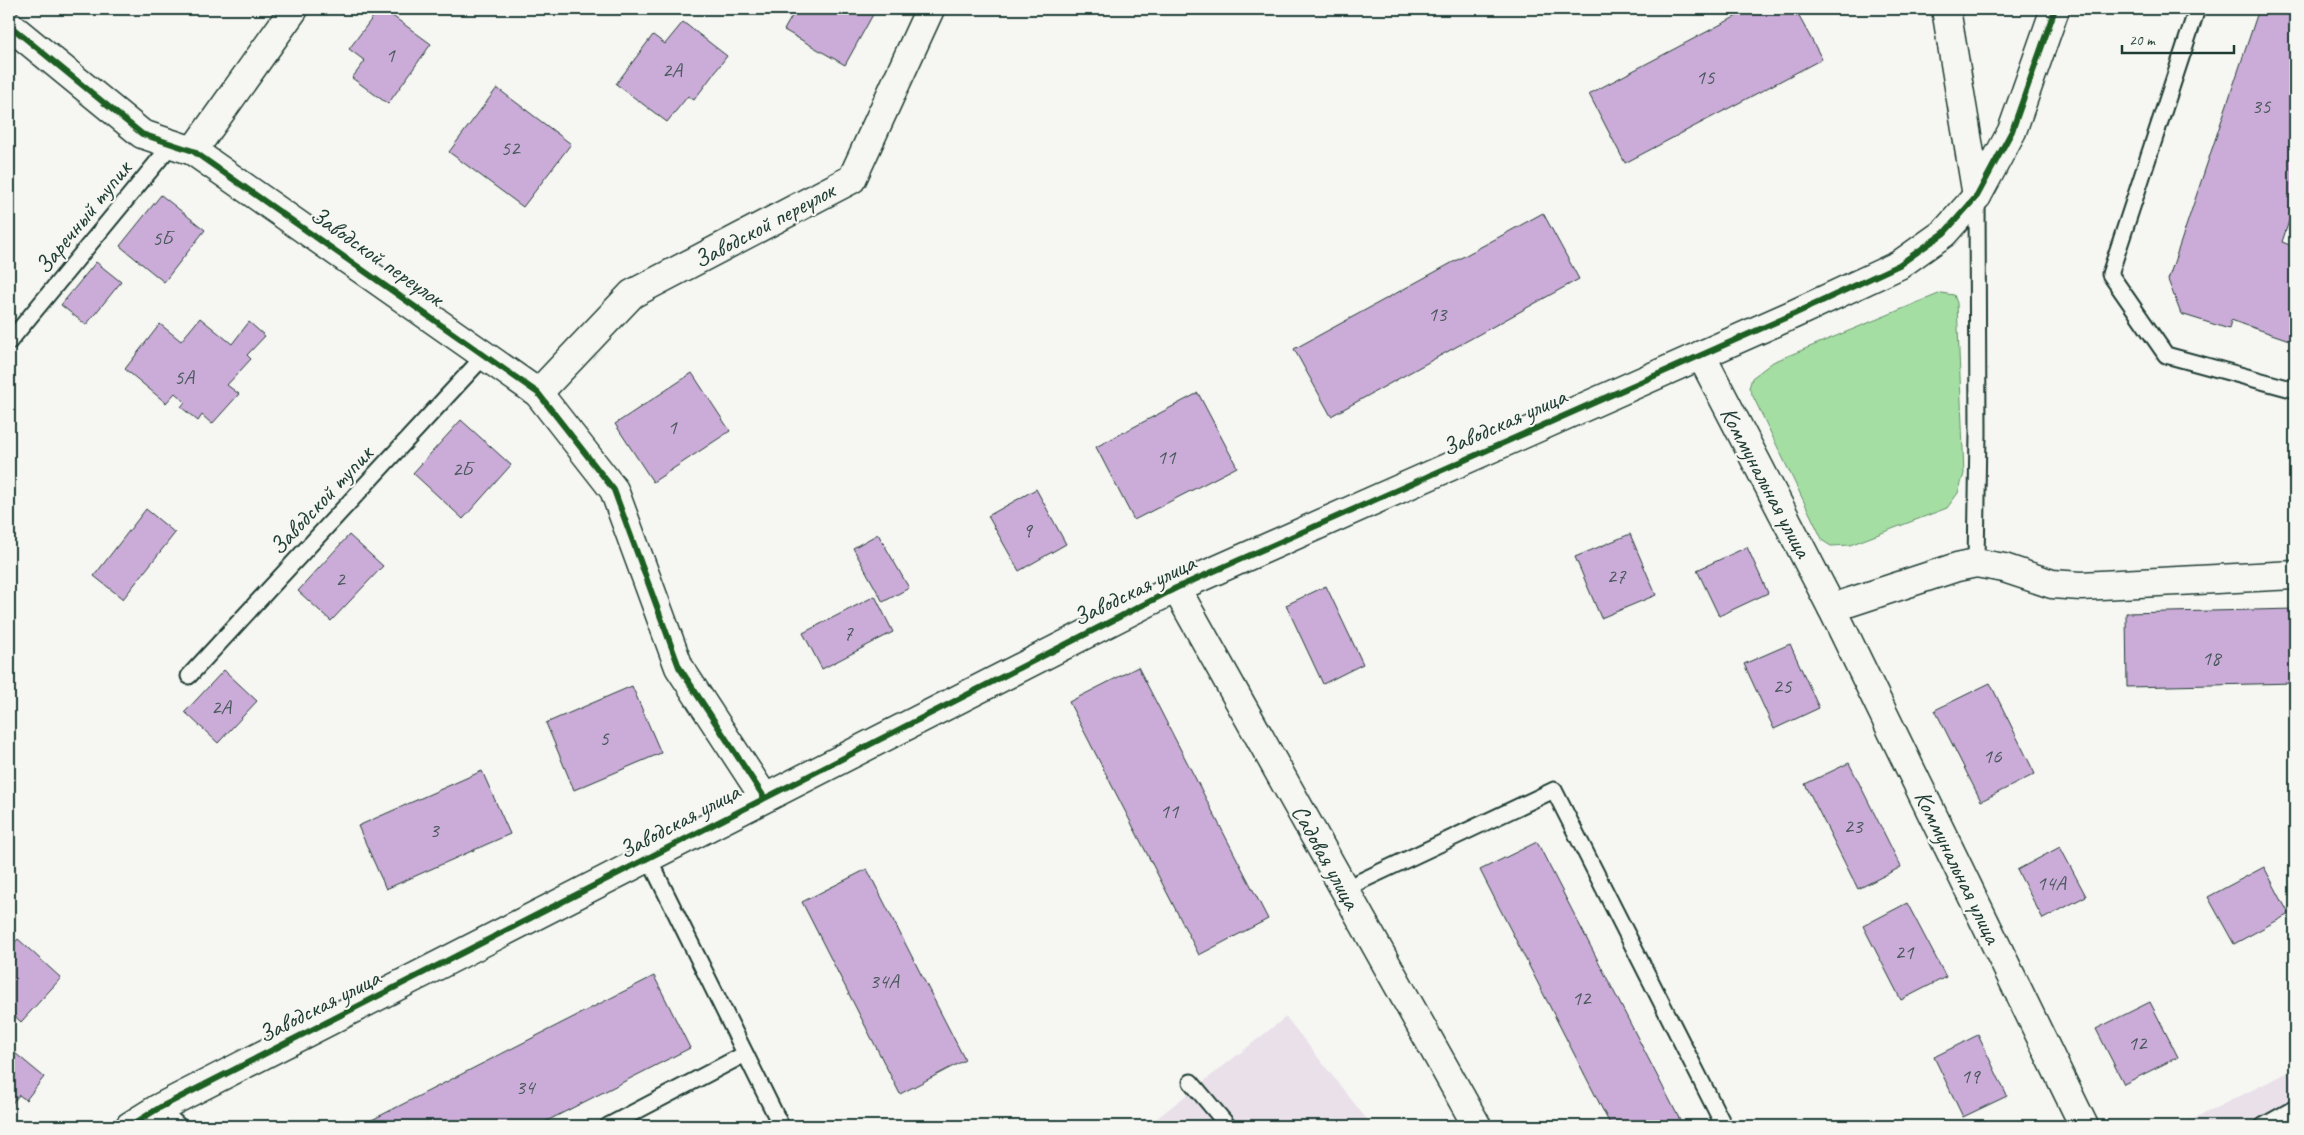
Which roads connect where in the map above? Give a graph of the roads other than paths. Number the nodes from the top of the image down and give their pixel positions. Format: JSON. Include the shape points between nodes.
{"nodes":[{"id":1,"x":294,"y":9,"type":"edge"},
{"id":2,"x":930,"y":9,"type":"edge"},
{"id":3,"x":1946,"y":9,"type":"edge"},
{"id":4,"x":2055,"y":9,"type":"edge"},
{"id":5,"x":2197,"y":9,"type":"edge"},
{"id":6,"x":9,"y":25,"type":"edge"},
{"id":7,"x":183,"y":147,"type":"junction"},
{"id":8,"x":1977,"y":196,"type":"junction"},
{"id":9,"x":9,"y":342,"type":"edge"},
{"id":10,"x":486,"y":354,"type":"junction"},
{"id":11,"x":1701,"y":355,"type":"junction"},
{"id":12,"x":2295,"y":390,"type":"edge"},
{"id":13,"x":538,"y":393,"type":"junction"},
{"id":14,"x":1976,"y":563,"type":"junction"},
{"id":15,"x":2295,"y":575,"type":"edge"},
{"id":16,"x":1176,"y":588,"type":"junction"},
{"id":17,"x":1832,"y":608,"type":"junction"},
{"id":18,"x":190,"y":676,"type":"dead end"},
{"id":19,"x":764,"y":797,"type":"junction"},
{"id":20,"x":649,"y":859,"type":"junction"},
{"id":21,"x":1344,"y":889,"type":"junction"},
{"id":22,"x":745,"y":1054,"type":"junction"},
{"id":23,"x":1191,"y":1082,"type":"dead end"},
{"id":24,"x":159,"y":1108,"type":"junction"},
{"id":25,"x":2295,"y":1108,"type":"edge"},
{"id":26,"x":130,"y":1126,"type":"edge"},
{"id":27,"x":179,"y":1126,"type":"edge"},
{"id":28,"x":608,"y":1126,"type":"edge"},
{"id":29,"x":781,"y":1126,"type":"edge"},
{"id":30,"x":1228,"y":1126,"type":"edge"},
{"id":31,"x":1477,"y":1126,"type":"edge"},
{"id":32,"x":1724,"y":1126,"type":"edge"},
{"id":33,"x":2084,"y":1126,"type":"edge"},
{"id":34,"x":2263,"y":1126,"type":"edge"}],
"edges":[{"from":1,"to":7,"type":"street"},
{"from":2,"to":13,"type":"street","name":"Заводской переулок","via":[[852,178],[632,294]]},
{"from":3,"to":8,"type":"street"},
{"from":4,"to":8,"type":"street","name":"Заводская улица","via":[[2012,131]]},
{"from":5,"to":12,"type":"lane","via":[[2110,274],[2166,354]]},
{"from":6,"to":7,"type":"street","name":"Заводской переулок","via":[[142,134]]},
{"from":7,"to":9,"type":"lane","name":"Заречный тупик"},
{"from":7,"to":10,"type":"street","name":"Заводской переулок"},
{"from":8,"to":11,"type":"street","name":"Заводская улица","via":[[1944,233],[1899,265]]},
{"from":8,"to":14,"type":"lane"},
{"from":10,"to":13,"type":"street","name":"Заводской переулок"},
{"from":10,"to":18,"type":"lane","name":"Заводской тупик"},
{"from":11,"to":16,"type":"street","name":"Заводская улица"},
{"from":11,"to":17,"type":"street","name":"Коммунальная улица"},
{"from":13,"to":19,"type":"street","via":[[614,490],[678,667]]},
{"from":14,"to":15,"type":"street","via":[[2004,568],[2052,584],[2081,586]]},
{"from":14,"to":17,"type":"street"},
{"from":16,"to":19,"type":"street","name":"Заводская улица"},
{"from":16,"to":21,"type":"street","name":"Садовая улица"},
{"from":17,"to":33,"type":"street","name":"Коммунальная улица"},
{"from":19,"to":20,"type":"street","name":"Заводская улица"},
{"from":20,"to":22,"type":"lane"},
{"from":20,"to":24,"type":"street","name":"Заводская улица"},
{"from":21,"to":31,"type":"street","name":"Садовая улица"},
{"from":21,"to":32,"type":"lane","via":[[1554,790]]},
{"from":22,"to":28,"type":"lane"},
{"from":22,"to":29,"type":"lane"},
{"from":23,"to":30,"type":"lane"},
{"from":24,"to":26,"type":"street","name":"Заводская улица"},
{"from":24,"to":27,"type":"lane"},
{"from":25,"to":34,"type":"lane"}]}
